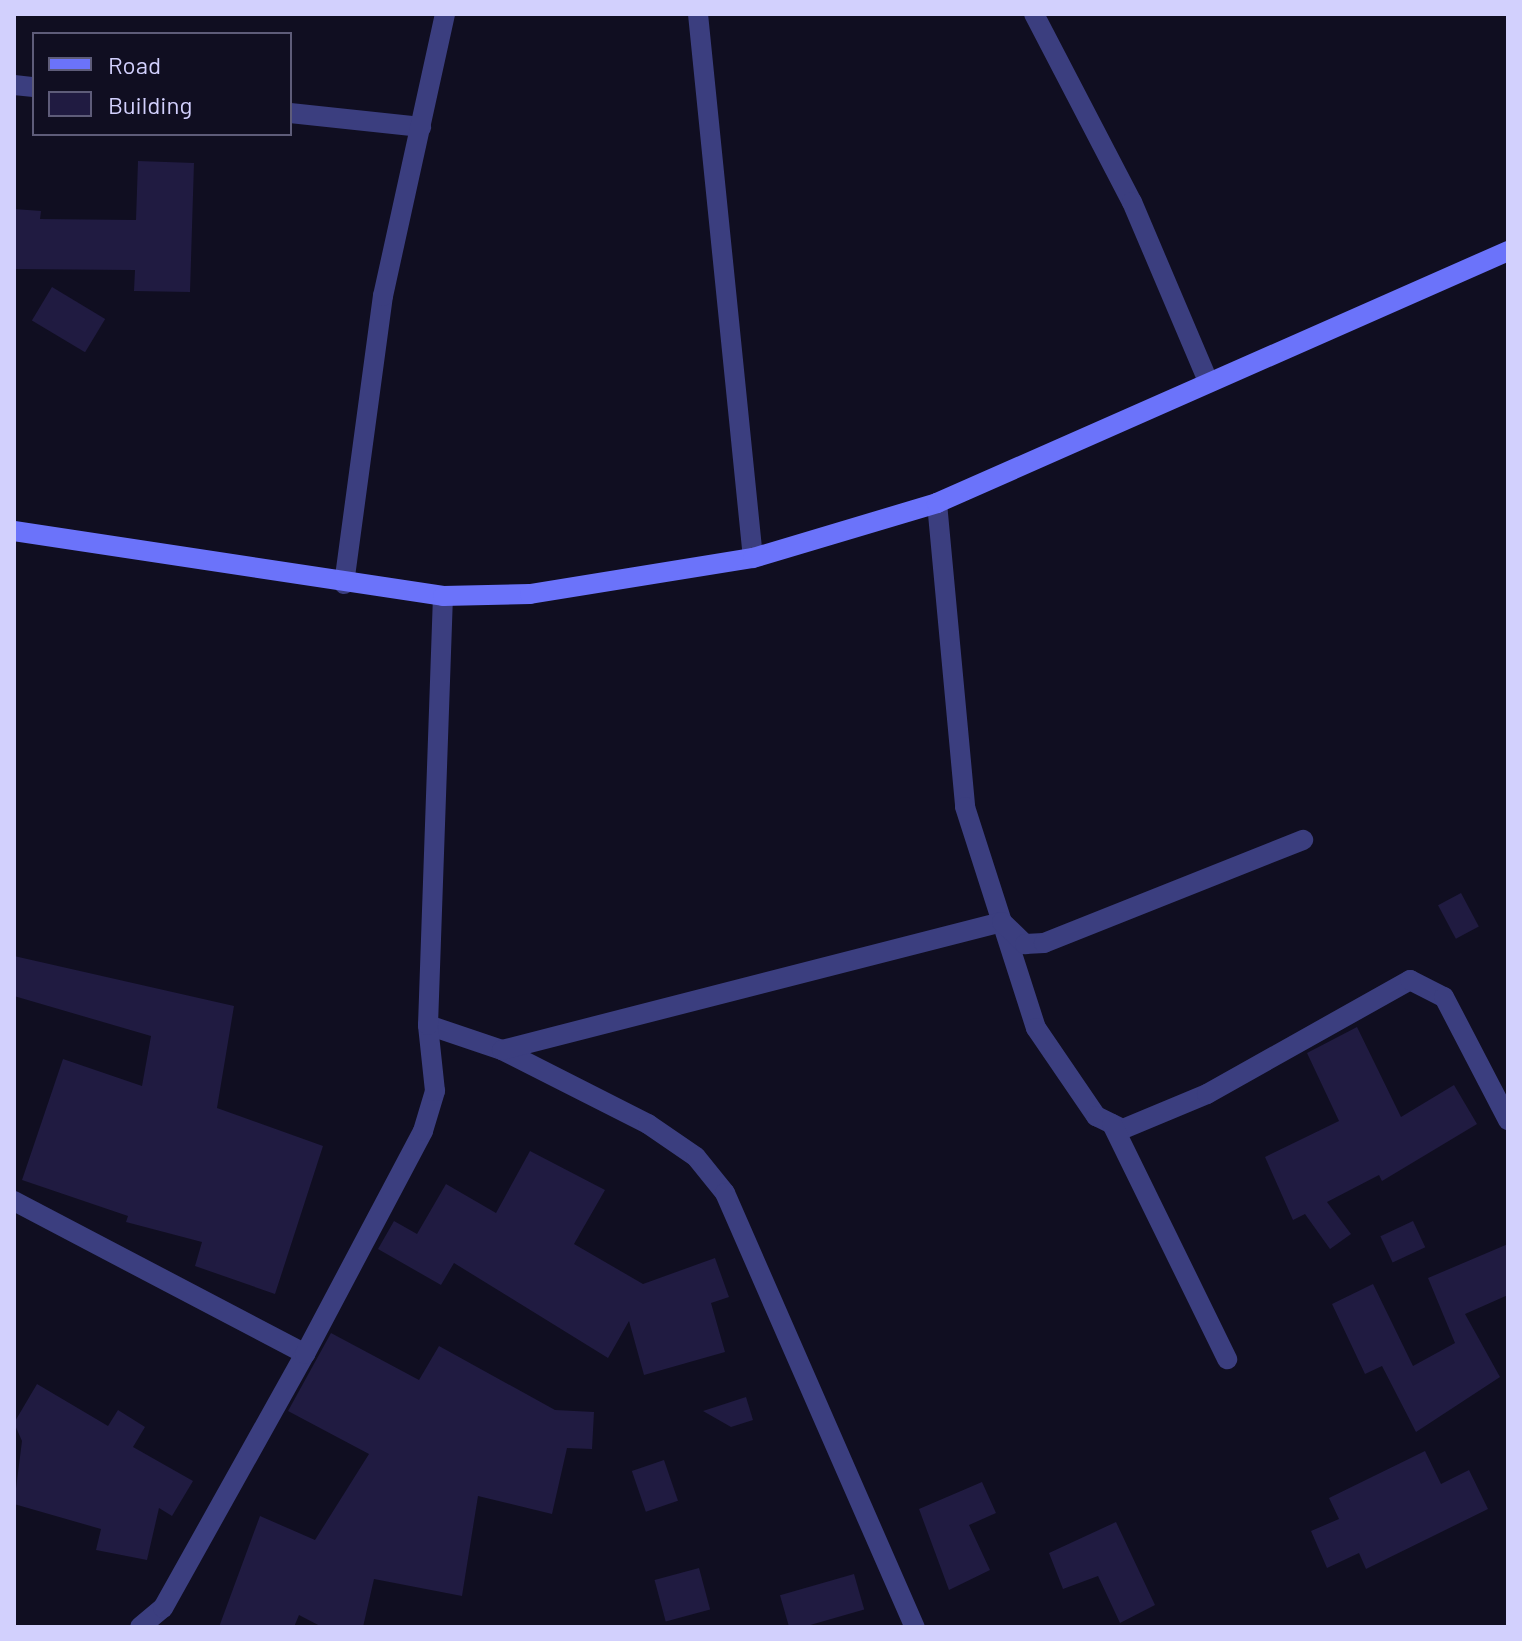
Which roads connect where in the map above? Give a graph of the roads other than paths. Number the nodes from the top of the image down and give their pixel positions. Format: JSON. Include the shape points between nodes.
{"nodes":[{"id":1,"x":445,"y":14,"type":"edge"},
{"id":2,"x":698,"y":14,"type":"edge"},
{"id":3,"x":1034,"y":14,"type":"edge"},
{"id":4,"x":292,"y":113,"type":"edge"},
{"id":5,"x":421,"y":127,"type":"junction"},
{"id":6,"x":1508,"y":251,"type":"edge"},
{"id":7,"x":1207,"y":379,"type":"junction"},
{"id":8,"x":937,"y":503,"type":"junction"},
{"id":9,"x":14,"y":531,"type":"edge"},
{"id":10,"x":753,"y":558,"type":"junction"},
{"id":11,"x":344,"y":584,"type":"junction"},
{"id":12,"x":443,"y":596,"type":"junction"},
{"id":13,"x":1303,"y":840,"type":"dead end"},
{"id":14,"x":1002,"y":922,"type":"junction"},
{"id":15,"x":428,"y":1025,"type":"junction"},
{"id":16,"x":502,"y":1050,"type":"junction"},
{"id":17,"x":1508,"y":1120,"type":"edge"},
{"id":18,"x":1112,"y":1124,"type":"junction"},
{"id":19,"x":14,"y":1201,"type":"edge"},
{"id":20,"x":305,"y":1354,"type":"junction"},
{"id":21,"x":1227,"y":1359,"type":"dead end"},
{"id":22,"x":140,"y":1627,"type":"edge"},
{"id":23,"x":915,"y":1627,"type":"edge"}],
"edges":[{"from":1,"to":5,"type":"street"},
{"from":2,"to":10,"type":"street"},
{"from":3,"to":7,"type":"street","via":[[1132,202]]},
{"from":4,"to":5,"type":"street"},
{"from":5,"to":11,"type":"street","via":[[383,296]]},
{"from":6,"to":7,"type":"street"},
{"from":7,"to":8,"type":"street","via":[[1073,447]]},
{"from":8,"to":10,"type":"street"},
{"from":8,"to":14,"type":"street","via":[[965,807]]},
{"from":9,"to":11,"type":"street"},
{"from":10,"to":12,"type":"street","via":[[530,594]]},
{"from":11,"to":12,"type":"street"},
{"from":12,"to":15,"type":"street"},
{"from":13,"to":14,"type":"street","via":[[1044,943],[1025,944]]},
{"from":14,"to":16,"type":"street"},
{"from":14,"to":18,"type":"street","via":[[1036,1028],[1096,1116]]},
{"from":15,"to":16,"type":"street"},
{"from":15,"to":20,"type":"street","via":[[435,1091],[423,1131]]},
{"from":16,"to":23,"type":"street","via":[[648,1124],[696,1157],[725,1193]]},
{"from":17,"to":18,"type":"street","via":[[1444,997],[1410,980],[1207,1094],[1123,1129]]},
{"from":18,"to":21,"type":"street"},
{"from":19,"to":20,"type":"street"},
{"from":20,"to":22,"type":"street","via":[[163,1608]]}]}
